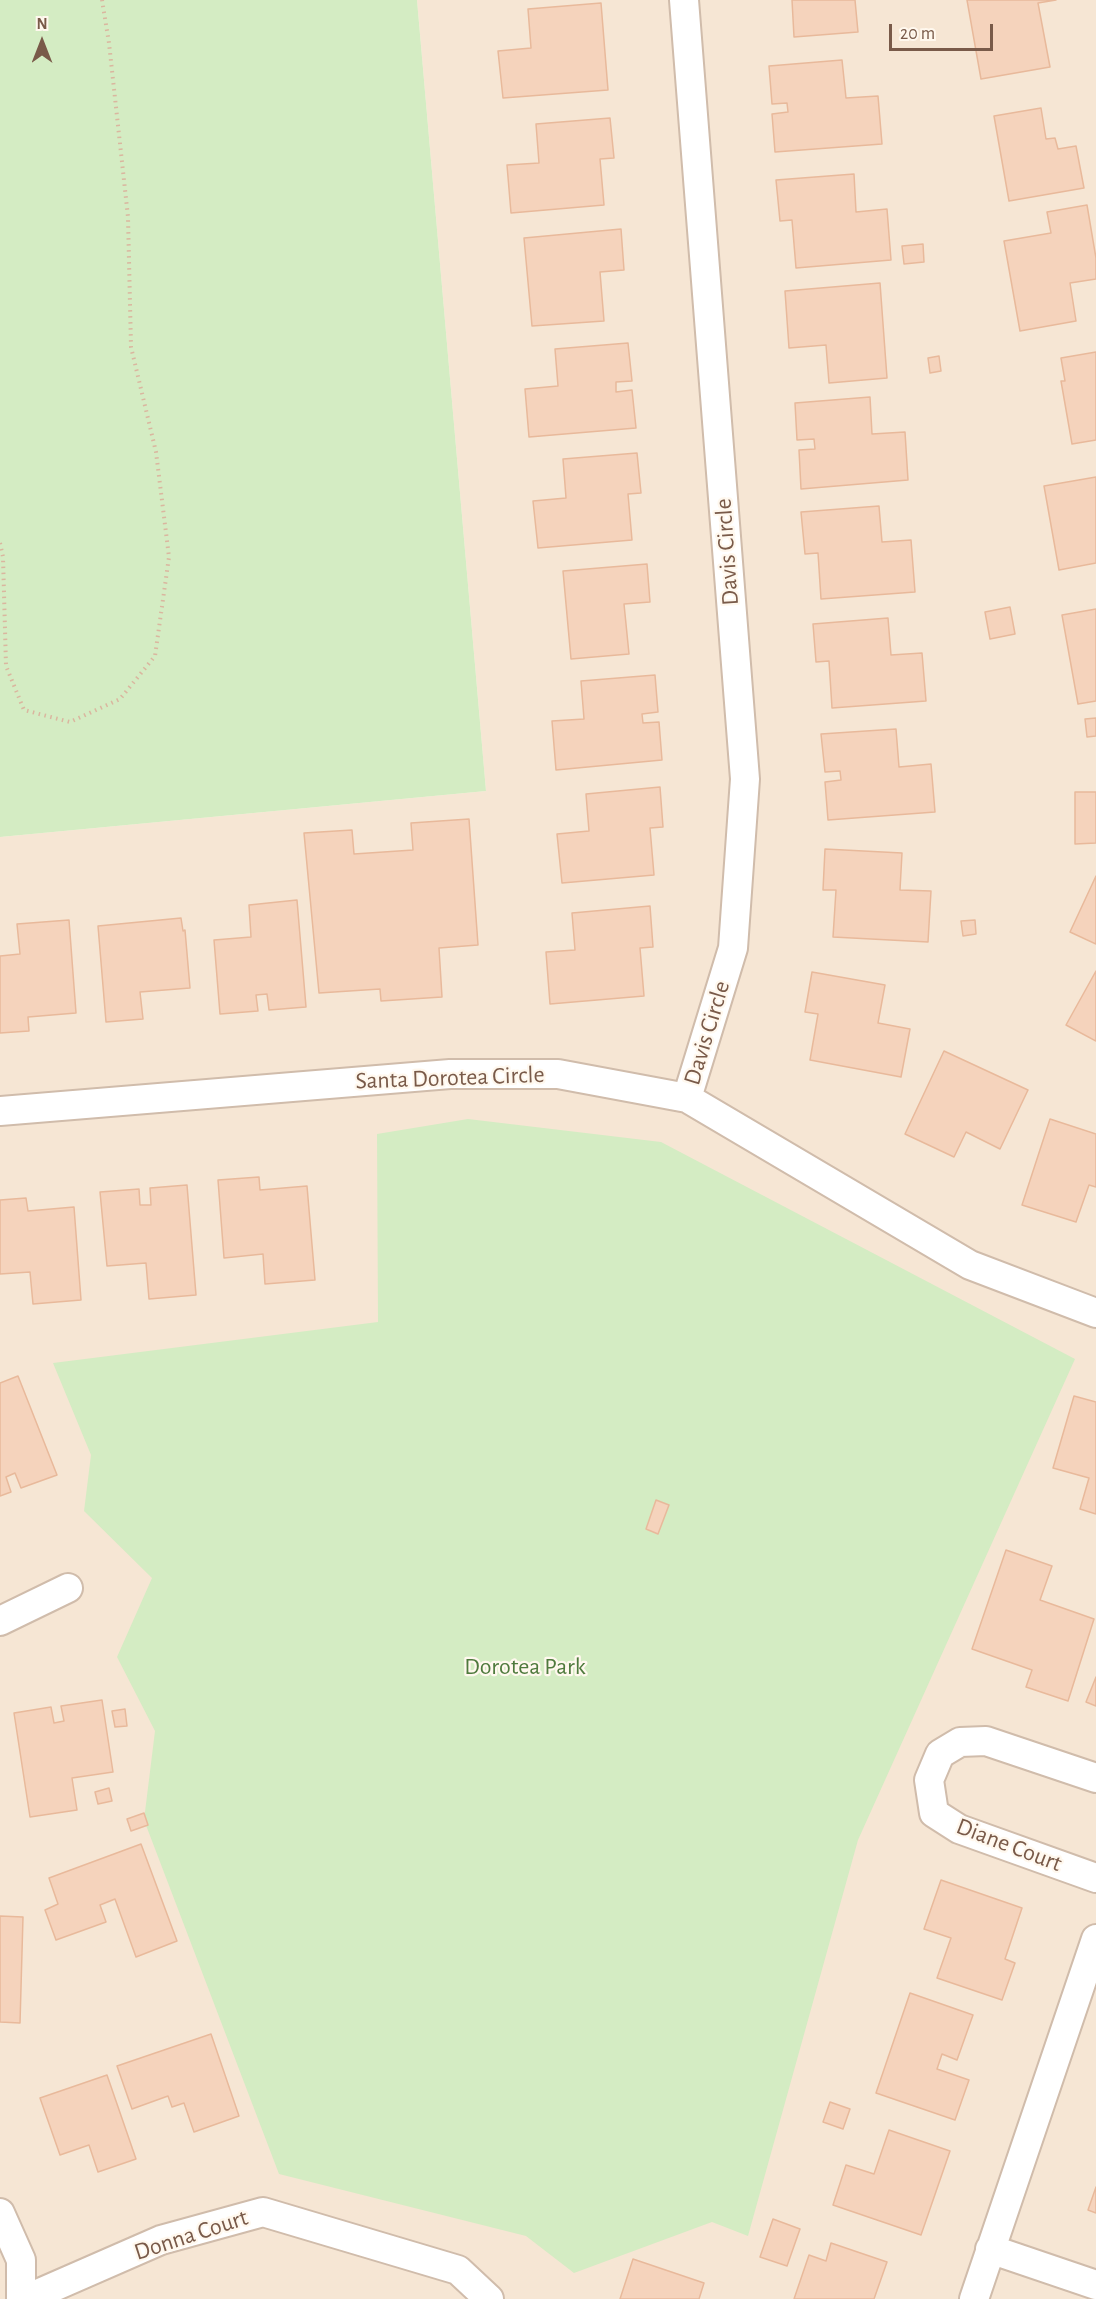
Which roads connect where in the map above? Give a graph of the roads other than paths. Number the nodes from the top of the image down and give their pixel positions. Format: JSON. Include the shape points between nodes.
{"nodes":[{"id":1,"x":684,"y":0,"type":"edge"},
{"id":2,"x":687,"y":1098,"type":"junction"},
{"id":3,"x":0,"y":1111,"type":"edge"},
{"id":4,"x":1096,"y":1313,"type":"edge"},
{"id":5,"x":68,"y":1588,"type":"dead end"},
{"id":6,"x":0,"y":1621,"type":"edge"},
{"id":7,"x":1096,"y":1778,"type":"edge"},
{"id":8,"x":1096,"y":1878,"type":"edge"},
{"id":9,"x":1096,"y":1939,"type":"edge"},
{"id":10,"x":0,"y":2213,"type":"edge"},
{"id":11,"x":990,"y":2249,"type":"junction"},
{"id":12,"x":1096,"y":2285,"type":"edge"},
{"id":13,"x":0,"y":2296,"type":"edge"},
{"id":14,"x":12,"y":2299,"type":"edge"},
{"id":15,"x":21,"y":2299,"type":"edge"},
{"id":16,"x":26,"y":2299,"type":"edge"},
{"id":17,"x":489,"y":2299,"type":"edge"},
{"id":18,"x":974,"y":2299,"type":"edge"}],
"edges":[{"from":1,"to":2,"type":"street","name":"Davis Circle","via":[[745,779],[733,948]]},
{"from":2,"to":3,"type":"street","name":"Santa Dorotea Circle","via":[[558,1074],[450,1074]]},
{"from":2,"to":4,"type":"street","name":"Santa Dorotea Circle","via":[[970,1265]]},
{"from":5,"to":6,"type":"street"},
{"from":7,"to":8,"type":"street","name":"Diane Court","via":[[986,1741],[960,1742],[940,1754],[929,1780],[934,1813],[959,1829]]},
{"from":9,"to":11,"type":"street"},
{"from":10,"to":15,"type":"street","via":[[21,2260]]},
{"from":11,"to":12,"type":"street"},
{"from":11,"to":18,"type":"street"},
{"from":13,"to":14,"type":"street"},
{"from":16,"to":17,"type":"street","name":"Donna Court","via":[[161,2240],[263,2212],[458,2270]]}]}
